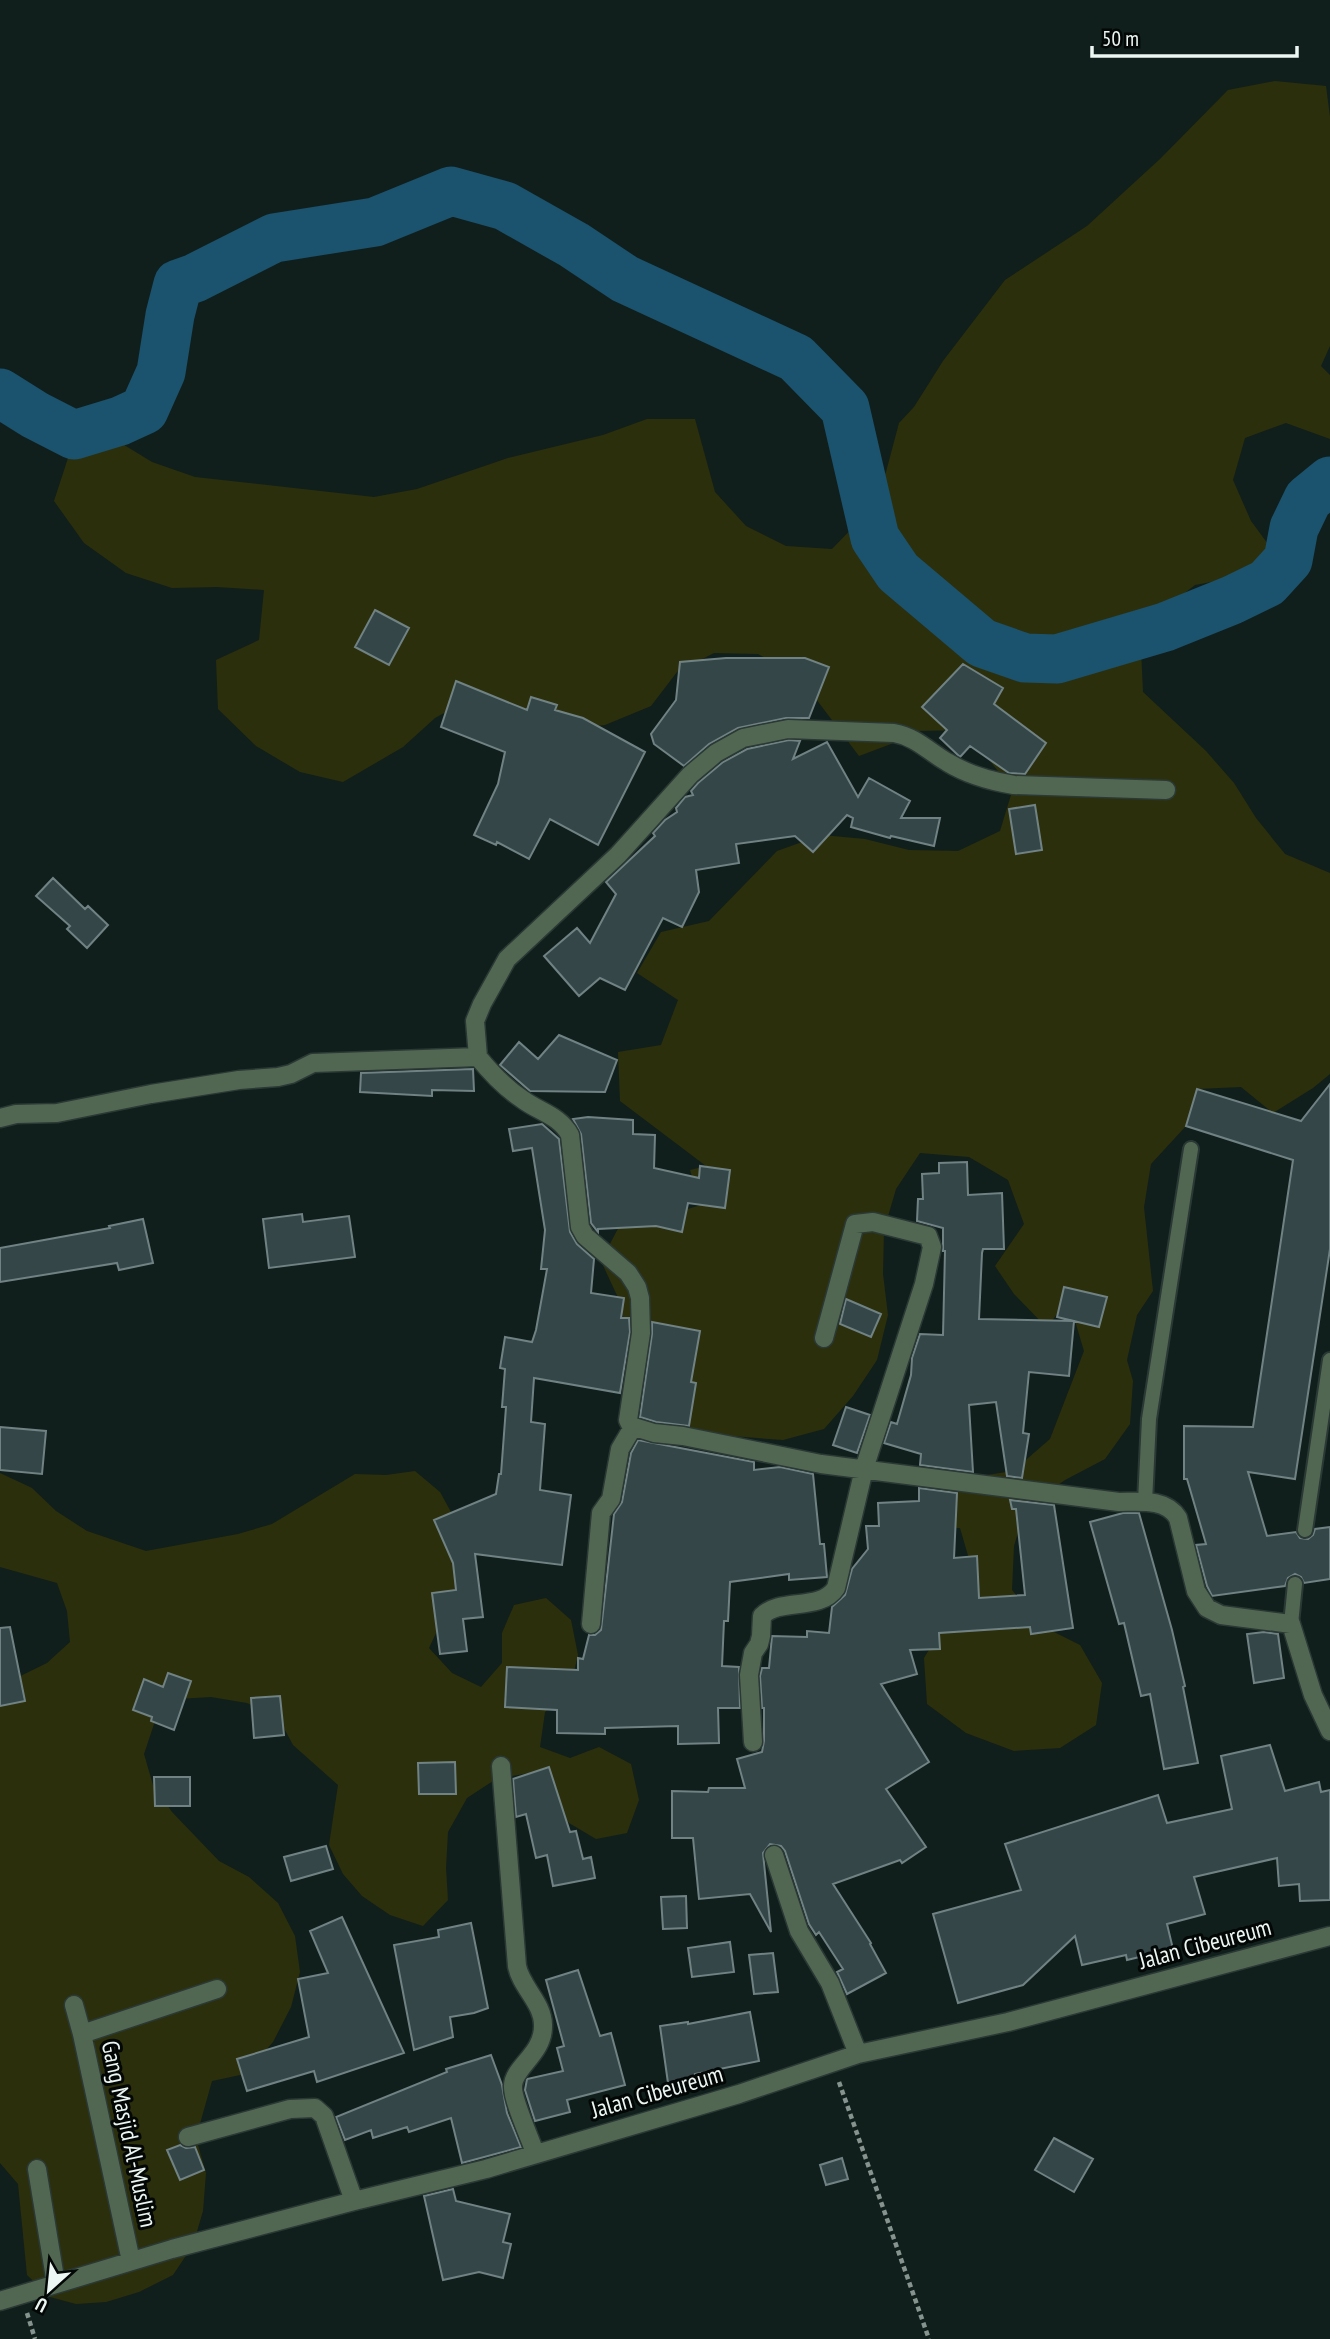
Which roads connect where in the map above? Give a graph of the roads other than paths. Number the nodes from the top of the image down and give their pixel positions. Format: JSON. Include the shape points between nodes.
{"nodes":[{"id":1,"x":1166,"y":790,"type":"dead end"},
{"id":2,"x":478,"y":1057,"type":"junction"},
{"id":3,"x":0,"y":1118,"type":"edge"},
{"id":4,"x":1191,"y":1149,"type":"dead end"},
{"id":5,"x":824,"y":1338,"type":"dead end"},
{"id":6,"x":1330,"y":1360,"type":"edge"},
{"id":7,"x":633,"y":1427,"type":"junction"},
{"id":8,"x":1325,"y":1427,"type":"edge"},
{"id":9,"x":864,"y":1469,"type":"junction"},
{"id":10,"x":1145,"y":1502,"type":"junction"},
{"id":11,"x":1305,"y":1530,"type":"dead end"},
{"id":12,"x":1295,"y":1584,"type":"dead end"},
{"id":13,"x":591,"y":1624,"type":"dead end"},
{"id":14,"x":1291,"y":1624,"type":"junction"},
{"id":15,"x":1330,"y":1731,"type":"edge"},
{"id":16,"x":753,"y":1742,"type":"dead end"},
{"id":17,"x":500,"y":1766,"type":"dead end"},
{"id":18,"x":774,"y":1855,"type":"dead end"},
{"id":19,"x":1330,"y":1936,"type":"edge"},
{"id":20,"x":217,"y":1989,"type":"dead end"},
{"id":21,"x":74,"y":2005,"type":"dead end"},
{"id":22,"x":82,"y":2034,"type":"junction"},
{"id":23,"x":858,"y":2054,"type":"junction"},
{"id":24,"x":188,"y":2137,"type":"dead end"},
{"id":25,"x":535,"y":2153,"type":"junction"},
{"id":26,"x":37,"y":2169,"type":"dead end"},
{"id":27,"x":354,"y":2201,"type":"junction"},
{"id":28,"x":131,"y":2261,"type":"junction"},
{"id":29,"x":55,"y":2284,"type":"junction"},
{"id":30,"x":0,"y":2301,"type":"edge"}],
"edges":[{"from":1,"to":2,"type":"street","via":[[990,781],[945,761],[909,736],[894,733],[788,729],[743,738],[690,775],[618,855],[507,959],[475,1021]]},
{"from":2,"to":3,"type":"street","via":[[313,1063],[278,1077]]},
{"from":2,"to":7,"type":"street","via":[[505,1087],[566,1127],[580,1227],[637,1287],[642,1321],[628,1420]]},
{"from":4,"to":10,"type":"lane","via":[[1149,1419]]},
{"from":5,"to":9,"type":"street","via":[[855,1224],[873,1222],[928,1236],[932,1247],[924,1283]]},
{"from":6,"to":8,"type":"lane"},
{"from":7,"to":9,"type":"street"},
{"from":7,"to":13,"type":"street","via":[[620,1449],[611,1499],[601,1513]]},
{"from":8,"to":11,"type":"lane"},
{"from":9,"to":10,"type":"street"},
{"from":9,"to":16,"type":"street","via":[[832,1594],[770,1609],[762,1616],[760,1644],[753,1653],[749,1675]]},
{"from":10,"to":14,"type":"street","via":[[1171,1508],[1178,1518],[1196,1591],[1207,1608],[1221,1615]]},
{"from":12,"to":14,"type":"lane"},
{"from":14,"to":15,"type":"street","via":[[1313,1695]]},
{"from":17,"to":25,"type":"street","via":[[519,1978],[544,2023],[540,2044],[512,2088]]},
{"from":18,"to":23,"type":"street","via":[[799,1931],[830,1983]]},
{"from":19,"to":23,"type":"street","name":"Jalan Cibeureum","via":[[1008,2022]]},
{"from":20,"to":22,"type":"street","name":"Gang Masjid Al-Muslim"},
{"from":21,"to":22,"type":"street"},
{"from":22,"to":28,"type":"street","name":"Gang Masjid Al-Muslim"},
{"from":23,"to":25,"type":"street","name":"Jalan Cibeureum"},
{"from":24,"to":27,"type":"street","via":[[290,2109],[315,2108],[324,2116]]},
{"from":25,"to":27,"type":"street","name":"Jalan Cibeureum"},
{"from":26,"to":29,"type":"street"},
{"from":27,"to":28,"type":"street","name":"Jalan Cibeureum"},
{"from":28,"to":29,"type":"street","name":"Jalan Cibeureum"},
{"from":29,"to":30,"type":"street","name":"Jalan Cibeureum"}]}
